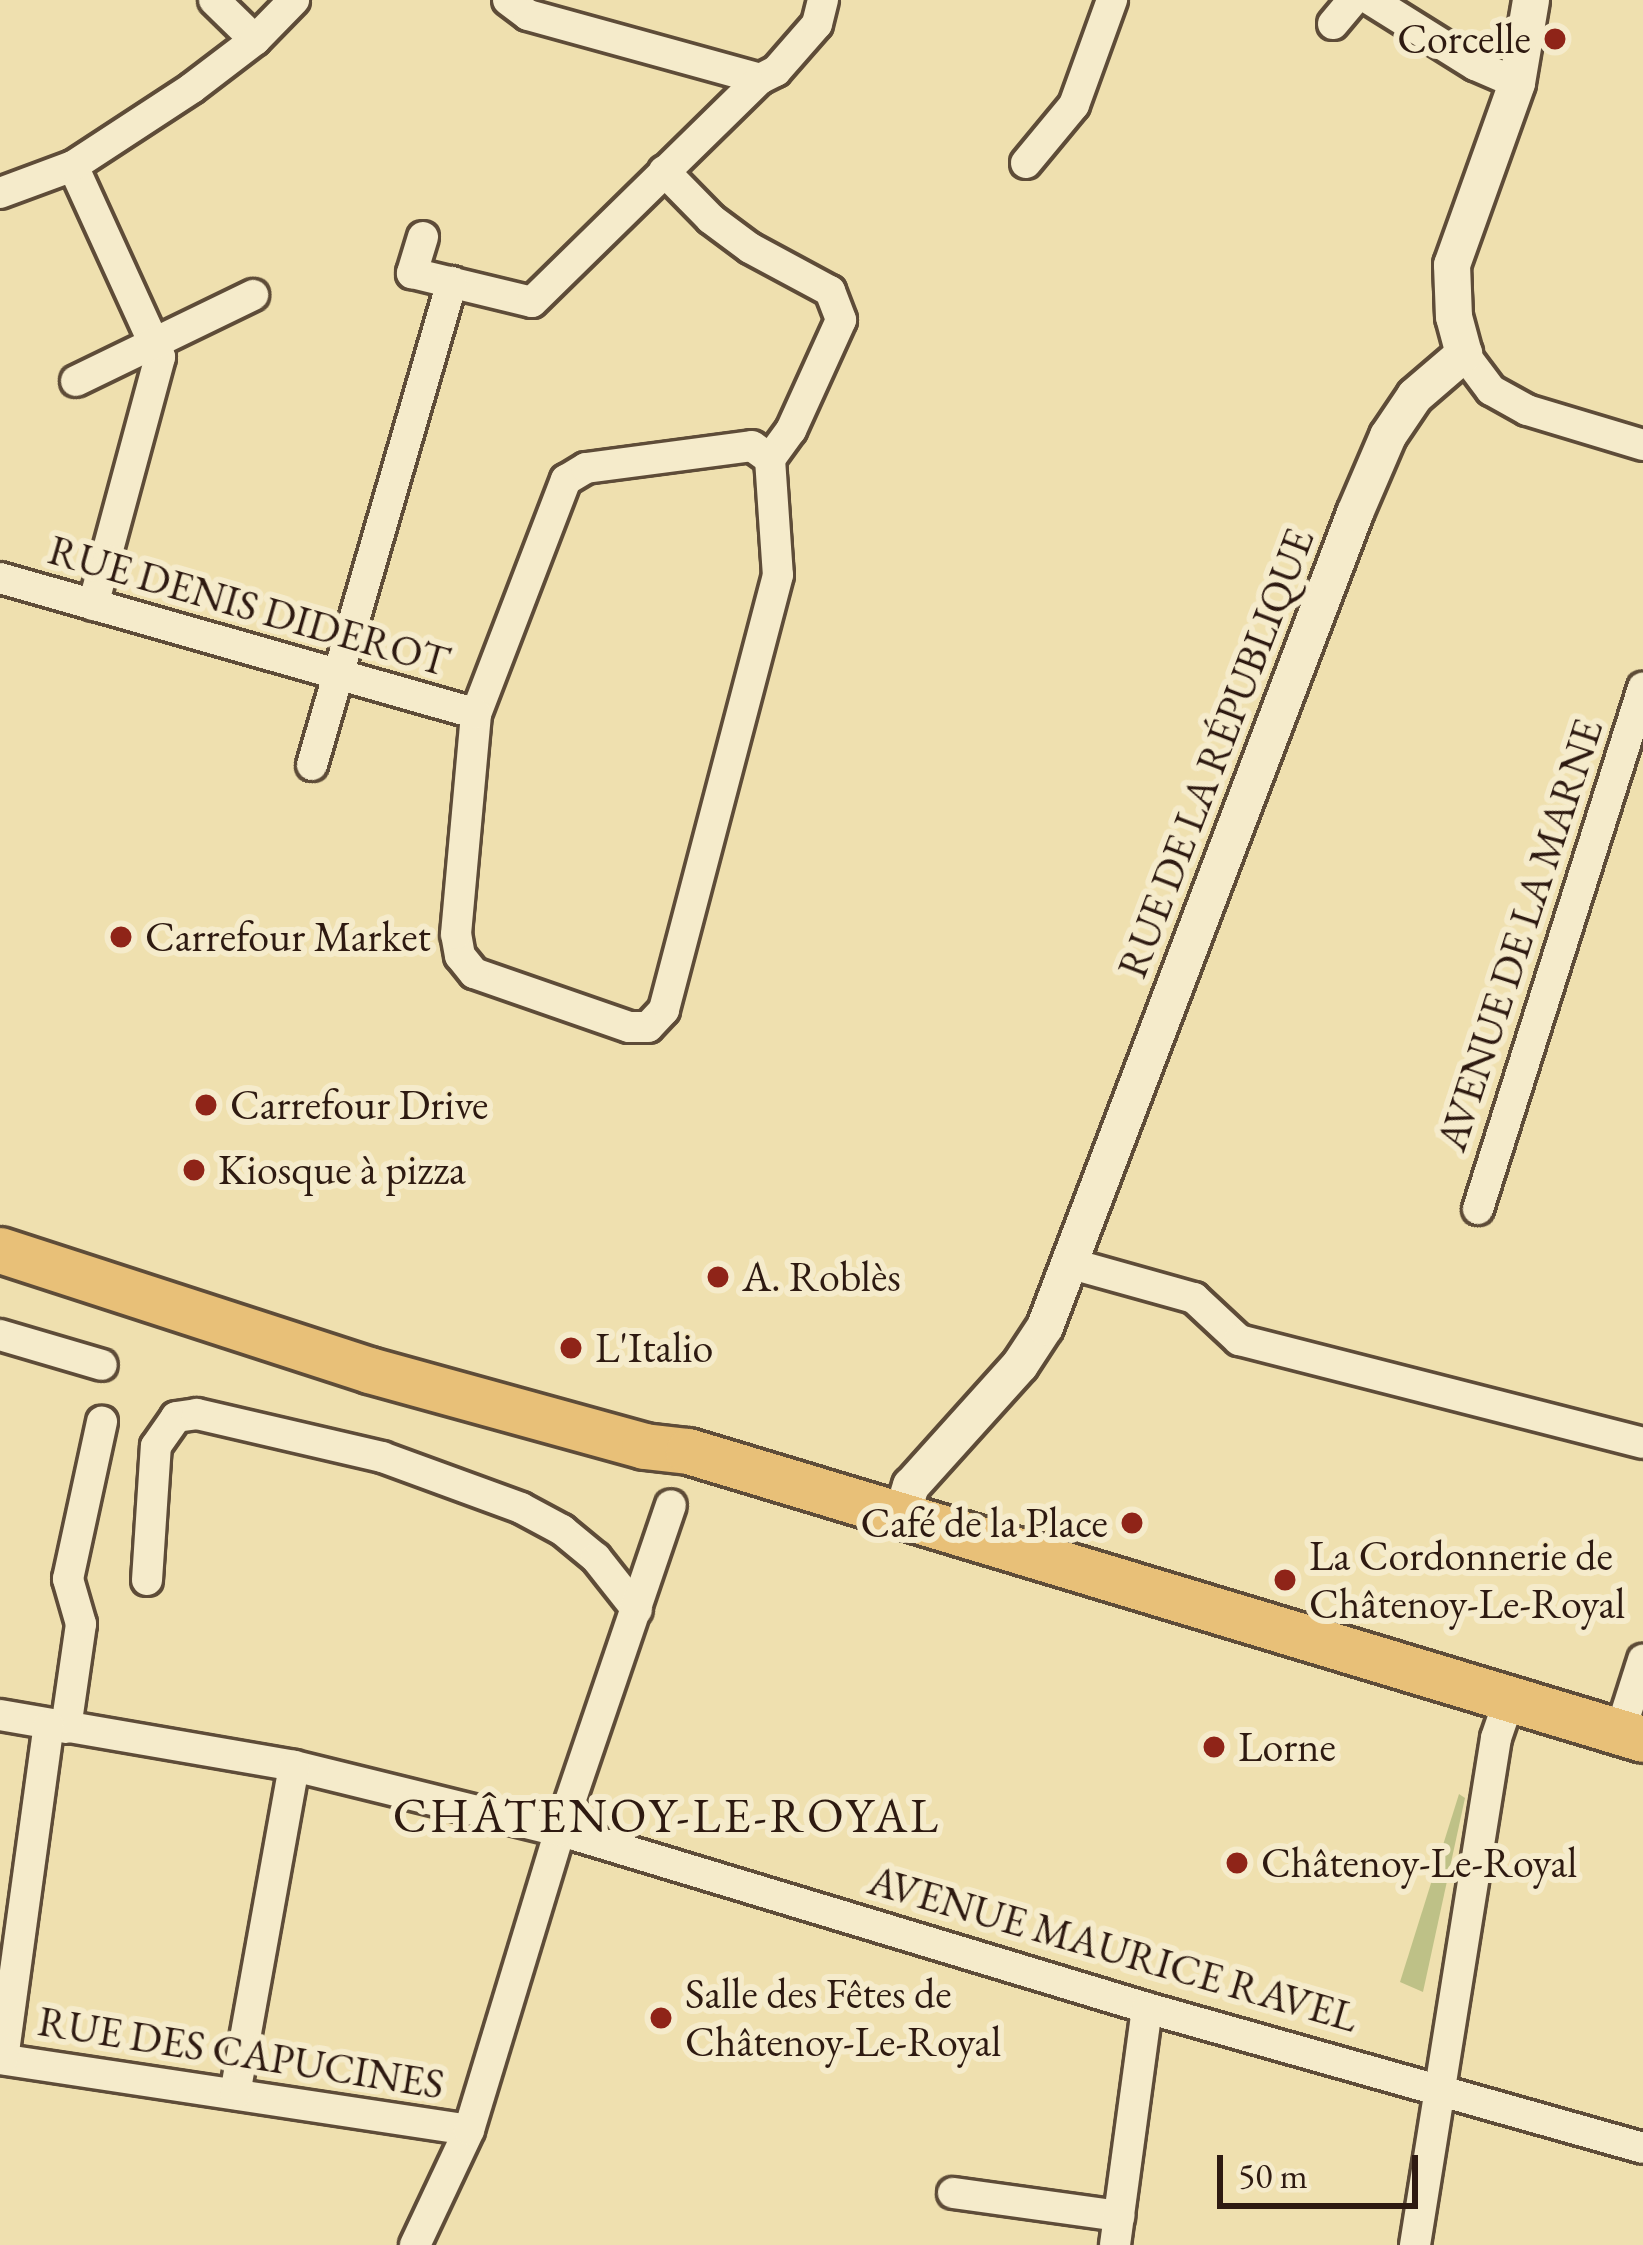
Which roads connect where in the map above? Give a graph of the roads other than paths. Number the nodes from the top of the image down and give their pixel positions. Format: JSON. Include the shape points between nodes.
{"nodes":[{"id":1,"x":214,"y":0,"type":"edge"},
{"id":2,"x":294,"y":0,"type":"edge"},
{"id":3,"x":508,"y":0,"type":"edge"},
{"id":4,"x":823,"y":0,"type":"edge"},
{"id":5,"x":1112,"y":0,"type":"edge"},
{"id":6,"x":1371,"y":0,"type":"edge"},
{"id":7,"x":1531,"y":0,"type":"edge"},
{"id":8,"x":255,"y":40,"type":"junction"},
{"id":9,"x":760,"y":79,"type":"junction"},
{"id":10,"x":1517,"y":82,"type":"junction"},
{"id":11,"x":1026,"y":164,"type":"dead end"},
{"id":12,"x":73,"y":166,"type":"junction"},
{"id":13,"x":664,"y":171,"type":"junction"},
{"id":14,"x":0,"y":194,"type":"edge"},
{"id":15,"x":423,"y":237,"type":"dead end"},
{"id":16,"x":452,"y":282,"type":"junction"},
{"id":17,"x":253,"y":296,"type":"dead end"},
{"id":18,"x":157,"y":342,"type":"junction"},
{"id":19,"x":1464,"y":354,"type":"junction"},
{"id":20,"x":76,"y":381,"type":"dead end"},
{"id":21,"x":1643,"y":445,"type":"edge"},
{"id":22,"x":770,"y":459,"type":"junction"},
{"id":23,"x":0,"y":578,"type":"edge"},
{"id":24,"x":93,"y":604,"type":"junction"},
{"id":25,"x":338,"y":675,"type":"junction"},
{"id":26,"x":1643,"y":688,"type":"edge"},
{"id":27,"x":476,"y":714,"type":"junction"},
{"id":28,"x":312,"y":765,"type":"dead end"},
{"id":29,"x":1478,"y":1209,"type":"dead end"},
{"id":30,"x":0,"y":1222,"type":"edge"},
{"id":31,"x":0,"y":1250,"type":"edge"},
{"id":32,"x":1072,"y":1264,"type":"junction"},
{"id":33,"x":0,"y":1335,"type":"edge"},
{"id":34,"x":102,"y":1365,"type":"dead end"},
{"id":35,"x":102,"y":1422,"type":"dead end"},
{"id":36,"x":1643,"y":1443,"type":"edge"},
{"id":37,"x":688,"y":1451,"type":"junction"},
{"id":38,"x":671,"y":1505,"type":"dead end"},
{"id":39,"x":902,"y":1518,"type":"junction"},
{"id":40,"x":147,"y":1580,"type":"dead end"},
{"id":41,"x":637,"y":1610,"type":"junction"},
{"id":42,"x":1643,"y":1660,"type":"edge"},
{"id":43,"x":1509,"y":1700,"type":"junction"},
{"id":44,"x":0,"y":1715,"type":"edge"},
{"id":45,"x":58,"y":1726,"type":"junction"},
{"id":46,"x":1632,"y":1735,"type":"edge"},
{"id":47,"x":294,"y":1766,"type":"junction"},
{"id":48,"x":560,"y":1831,"type":"junction"},
{"id":49,"x":1147,"y":2008,"type":"junction"},
{"id":50,"x":1,"y":2059,"type":"edge"},
{"id":51,"x":1440,"y":2088,"type":"junction"},
{"id":52,"x":235,"y":2095,"type":"junction"},
{"id":53,"x":469,"y":2129,"type":"junction"},
{"id":54,"x":1643,"y":2147,"type":"edge"},
{"id":55,"x":953,"y":2193,"type":"dead end"},
{"id":56,"x":1117,"y":2230,"type":"edge"},
{"id":57,"x":415,"y":2245,"type":"edge"},
{"id":58,"x":1415,"y":2245,"type":"edge"}],
"edges":[{"from":1,"to":8,"type":"street"},
{"from":2,"to":8,"type":"street"},
{"from":3,"to":9,"type":"street","via":[[528,15]]},
{"from":4,"to":9,"type":"street","via":[[817,24]]},
{"from":5,"to":11,"type":"street","via":[[1074,105]]},
{"from":6,"to":10,"type":"street"},
{"from":7,"to":10,"type":"street"},
{"from":8,"to":12,"type":"street"},
{"from":9,"to":13,"type":"street"},
{"from":10,"to":19,"type":"street","via":[[1452,266]]},
{"from":12,"to":14,"type":"street"},
{"from":12,"to":18,"type":"street"},
{"from":13,"to":16,"type":"street","via":[[532,302]]},
{"from":13,"to":22,"type":"street","via":[[711,219],[838,303],[837,337]]},
{"from":15,"to":16,"type":"street","via":[[412,273]]},
{"from":16,"to":25,"type":"street"},
{"from":17,"to":18,"type":"street"},
{"from":18,"to":20,"type":"street"},
{"from":18,"to":24,"type":"street","via":[[160,370]]},
{"from":19,"to":21,"type":"street","via":[[1491,390],[1527,410]]},
{"from":19,"to":32,"type":"street","name":"RUE DE LA RÉPUBLIQUE","via":[[1415,396],[1354,513]]},
{"from":22,"to":27,"type":"street","via":[[752,446],[586,467],[566,480]]},
{"from":22,"to":27,"type":"street","via":[[778,575],[664,1010],[648,1027],[474,973],[460,956]]},
{"from":23,"to":24,"type":"street","name":"RUE DENIS DIDEROT"},
{"from":24,"to":25,"type":"street","name":"RUE DENIS DIDEROT"},
{"from":25,"to":27,"type":"street","name":"RUE DENIS DIDEROT"},
{"from":25,"to":28,"type":"street"},
{"from":26,"to":29,"type":"street","name":"AVENUE DE LA MARNE"},
{"from":30,"to":37,"type":"main road","via":[[632,1422]]},
{"from":31,"to":37,"type":"main road","via":[[369,1370]]},
{"from":32,"to":36,"type":"street","via":[[1194,1298],[1239,1340]]},
{"from":32,"to":39,"type":"street","name":"RUE DE LA RÉPUBLIQUE","via":[[1020,1365],[911,1486]]},
{"from":33,"to":34,"type":"street"},
{"from":35,"to":45,"type":"street","via":[[68,1579],[81,1624]]},
{"from":37,"to":39,"type":"main road"},
{"from":38,"to":41,"type":"street"},
{"from":39,"to":43,"type":"main road"},
{"from":40,"to":41,"type":"street","via":[[156,1446],[176,1417],[197,1414],[382,1456],[521,1508],[596,1558]]},
{"from":41,"to":48,"type":"street","via":[[602,1755]]},
{"from":42,"to":46,"type":"street"},
{"from":43,"to":46,"type":"main road"},
{"from":43,"to":51,"type":"street","via":[[1496,1738]]},
{"from":44,"to":45,"type":"street","name":"AVENUE MAURICE RAVEL"},
{"from":45,"to":47,"type":"street","name":"AVENUE MAURICE RAVEL"},
{"from":45,"to":50,"type":"street"},
{"from":47,"to":48,"type":"street","name":"AVENUE MAURICE RAVEL"},
{"from":47,"to":52,"type":"street"},
{"from":48,"to":49,"type":"street","name":"AVENUE MAURICE RAVEL"},
{"from":48,"to":53,"type":"street"},
{"from":49,"to":51,"type":"street","name":"AVENUE MAURICE RAVEL"},
{"from":49,"to":56,"type":"street"},
{"from":50,"to":52,"type":"street","name":"RUE DES CAPUCINES"},
{"from":51,"to":54,"type":"street","name":"AVENUE MAURICE RAVEL"},
{"from":51,"to":58,"type":"street"},
{"from":52,"to":53,"type":"street","name":"RUE DES CAPUCINES"},
{"from":53,"to":57,"type":"street"},
{"from":55,"to":56,"type":"street"}]}
